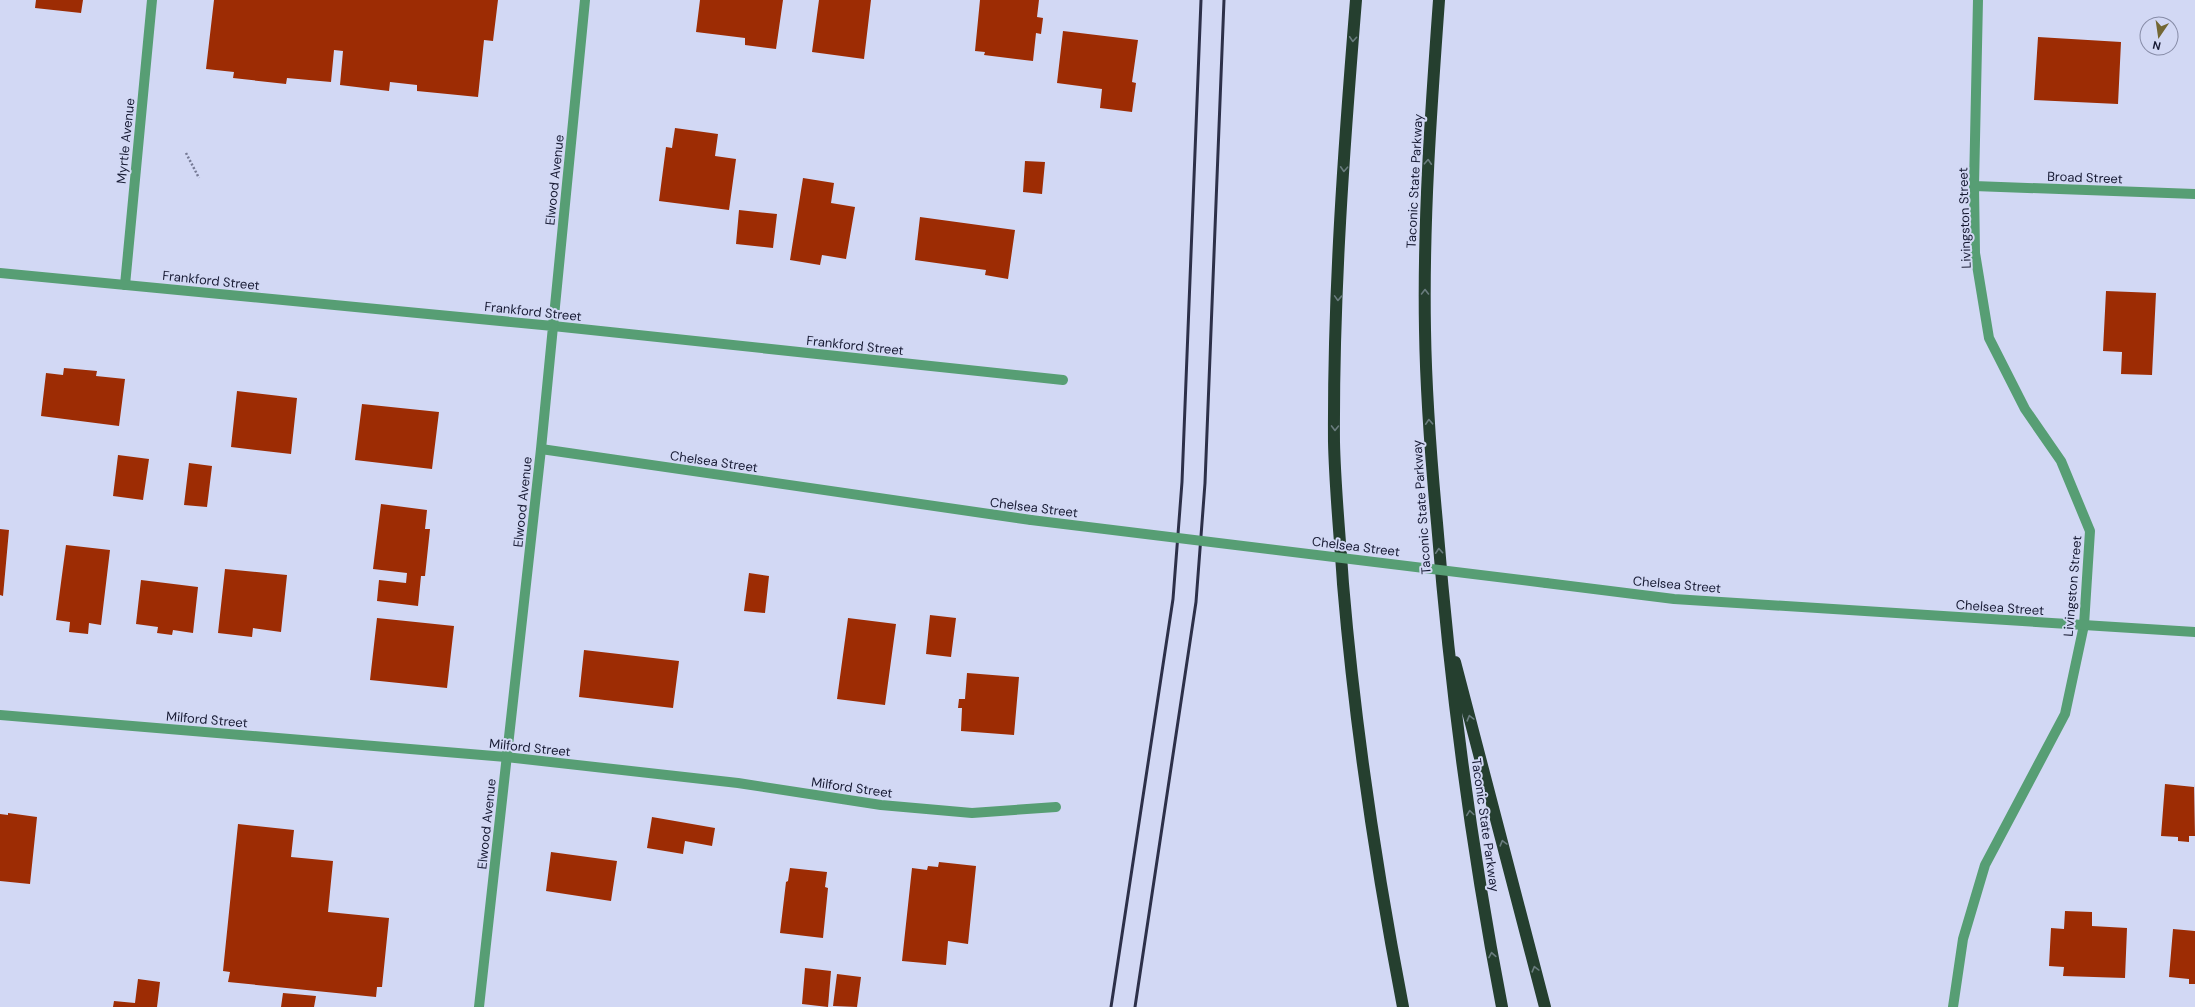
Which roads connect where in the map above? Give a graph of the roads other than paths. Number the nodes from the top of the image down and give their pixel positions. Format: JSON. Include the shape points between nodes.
{"nodes":[{"id":1,"x":152,"y":0,"type":"edge"},
{"id":2,"x":585,"y":0,"type":"edge"},
{"id":3,"x":1356,"y":0,"type":"edge"},
{"id":4,"x":1439,"y":0,"type":"edge"},
{"id":5,"x":1978,"y":0,"type":"edge"},
{"id":6,"x":1974,"y":186,"type":"junction"},
{"id":7,"x":2195,"y":194,"type":"edge"},
{"id":8,"x":0,"y":273,"type":"edge"},
{"id":9,"x":125,"y":285,"type":"junction"},
{"id":10,"x":553,"y":326,"type":"junction"},
{"id":11,"x":1063,"y":380,"type":"dead end"},
{"id":12,"x":541,"y":449,"type":"junction"},
{"id":13,"x":1444,"y":618,"type":"junction"},
{"id":14,"x":2084,"y":625,"type":"junction"},
{"id":15,"x":2195,"y":632,"type":"edge"},
{"id":16,"x":0,"y":715,"type":"edge"},
{"id":17,"x":506,"y":758,"type":"junction"},
{"id":18,"x":1056,"y":807,"type":"dead end"},
{"id":19,"x":479,"y":1007,"type":"edge"},
{"id":20,"x":1403,"y":1007,"type":"edge"},
{"id":21,"x":1502,"y":1007,"type":"edge"},
{"id":22,"x":1545,"y":1007,"type":"edge"},
{"id":23,"x":1953,"y":1007,"type":"edge"}],
"edges":[{"from":1,"to":9,"type":"street","name":"Myrtle Avenue"},
{"from":2,"to":10,"type":"street","name":"Elwood Avenue"},
{"from":3,"to":20,"type":"highway","one_way":true,"via":[[1343,192],[1334,443],[1345,622],[1383,904]]},
{"from":13,"to":4,"type":"highway","name":"Taconic State Parkway","one_way":true,"via":[[1430,440],[1424,241]]},
{"from":5,"to":6,"type":"street","name":"Livingston Street"},
{"from":6,"to":7,"type":"street","name":"Broad Street"},
{"from":6,"to":14,"type":"street","name":"Livingston Street","via":[[1975,254],[1990,338],[2026,409],[2061,461],[2090,531]]},
{"from":8,"to":9,"type":"street","name":"Frankford Street"},
{"from":9,"to":10,"type":"street","name":"Frankford Street"},
{"from":10,"to":11,"type":"street","name":"Frankford Street"},
{"from":10,"to":12,"type":"street","name":"Elwood Avenue"},
{"from":12,"to":14,"type":"street","name":"Chelsea Street","bridge":true,"via":[[1031,520],[1674,599]]},
{"from":12,"to":17,"type":"street","name":"Elwood Avenue"},
{"from":21,"to":13,"type":"highway","name":"Taconic State Parkway","one_way":true,"via":[[1484,911],[1456,722]]},
{"from":22,"to":13,"type":"highway","one_way":true},
{"from":14,"to":15,"type":"street","name":"Chelsea Street"},
{"from":14,"to":23,"type":"street","name":"Livingston Street","via":[[2065,714],[1985,866],[1963,939]]},
{"from":16,"to":17,"type":"street","name":"Milford Street"},
{"from":17,"to":18,"type":"street","name":"Milford Street","via":[[738,783],[881,805],[972,813]]},
{"from":17,"to":19,"type":"street","name":"Elwood Avenue"}]}
